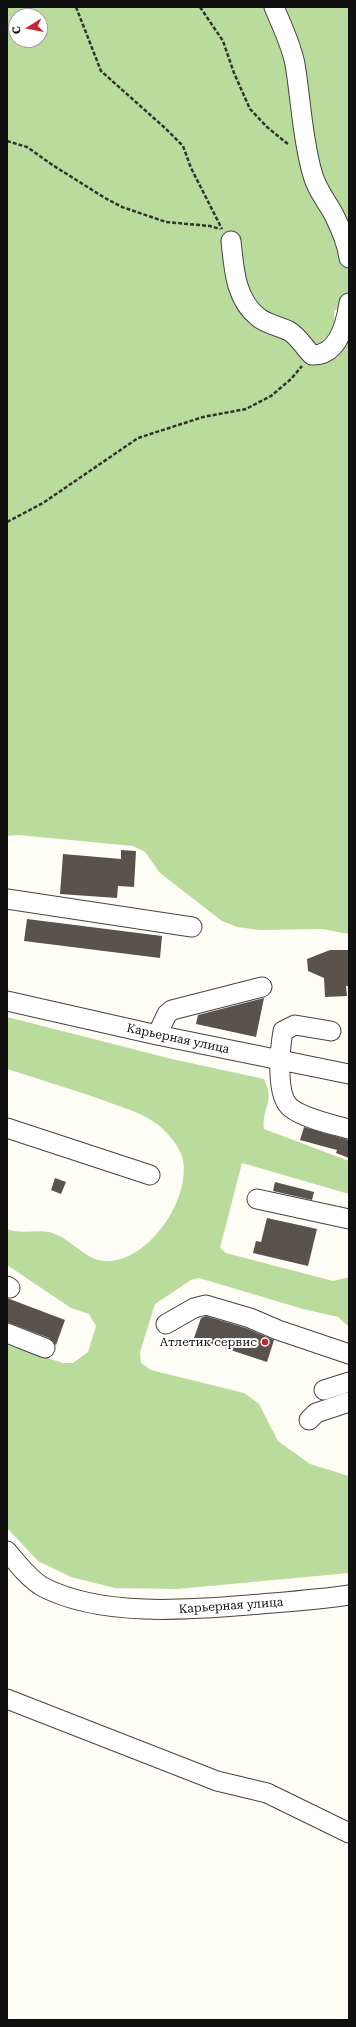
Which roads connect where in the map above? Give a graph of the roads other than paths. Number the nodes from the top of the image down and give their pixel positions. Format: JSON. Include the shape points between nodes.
{"nodes":[{"id":1,"x":274,"y":7,"type":"edge"},
{"id":2,"x":226,"y":236,"type":"road end"},
{"id":3,"x":349,"y":258,"type":"edge"},
{"id":4,"x":349,"y":303,"type":"edge"},
{"id":5,"x":347,"y":323,"type":"edge"},
{"id":6,"x":7,"y":899,"type":"edge"},
{"id":7,"x":192,"y":927,"type":"dead end"},
{"id":8,"x":262,"y":986,"type":"dead end"},
{"id":9,"x":7,"y":1001,"type":"edge"},
{"id":10,"x":331,"y":1031,"type":"dead end"},
{"id":11,"x":157,"y":1035,"type":"junction"},
{"id":12,"x":279,"y":1060,"type":"junction"},
{"id":13,"x":349,"y":1074,"type":"edge"},
{"id":14,"x":7,"y":1128,"type":"edge"},
{"id":15,"x":349,"y":1129,"type":"edge"},
{"id":16,"x":150,"y":1174,"type":"dead end"},
{"id":17,"x":257,"y":1199,"type":"dead end"},
{"id":18,"x":349,"y":1219,"type":"edge"},
{"id":19,"x":166,"y":1324,"type":"dead end"},
{"id":20,"x":7,"y":1333,"type":"edge"},
{"id":21,"x":45,"y":1348,"type":"dead end"},
{"id":22,"x":349,"y":1354,"type":"edge"},
{"id":23,"x":349,"y":1382,"type":"edge"},
{"id":24,"x":324,"y":1390,"type":"dead end"},
{"id":25,"x":349,"y":1402,"type":"edge"},
{"id":26,"x":309,"y":1420,"type":"dead end"},
{"id":27,"x":7,"y":1551,"type":"edge"},
{"id":28,"x":349,"y":1595,"type":"edge"},
{"id":29,"x":7,"y":1699,"type":"edge"},
{"id":30,"x":349,"y":1833,"type":"edge"}],
"edges":[{"from":1,"to":3,"type":"street","via":[[291,46],[306,148],[317,189],[334,214],[347,242]]},
{"from":2,"to":5,"type":"street","via":[[235,276],[244,300],[258,317],[288,331],[312,354],[320,355],[328,351]]},
{"from":4,"to":5,"type":"street"},
{"from":6,"to":7,"type":"street"},
{"from":8,"to":11,"type":"street","via":[[172,1010],[167,1014]]},
{"from":9,"to":11,"type":"street","name":"Карьерная улица"},
{"from":10,"to":12,"type":"street","via":[[295,1025],[283,1031]]},
{"from":11,"to":12,"type":"street","name":"Карьерная улица"},
{"from":12,"to":13,"type":"street","name":"Карьерная улица"},
{"from":12,"to":15,"type":"street","via":[[281,1095],[290,1108]]},
{"from":14,"to":16,"type":"street"},
{"from":17,"to":18,"type":"street"},
{"from":19,"to":22,"type":"street","via":[[194,1308],[206,1305]]},
{"from":20,"to":21,"type":"street"},
{"from":23,"to":24,"type":"street"},
{"from":25,"to":26,"type":"street","via":[[316,1413]]},
{"from":27,"to":28,"type":"street","name":"Карьерная улица","via":[[19,1566],[42,1586],[68,1597],[113,1606],[179,1610]]},
{"from":29,"to":30,"type":"street","via":[[217,1781],[267,1793]]}]}
